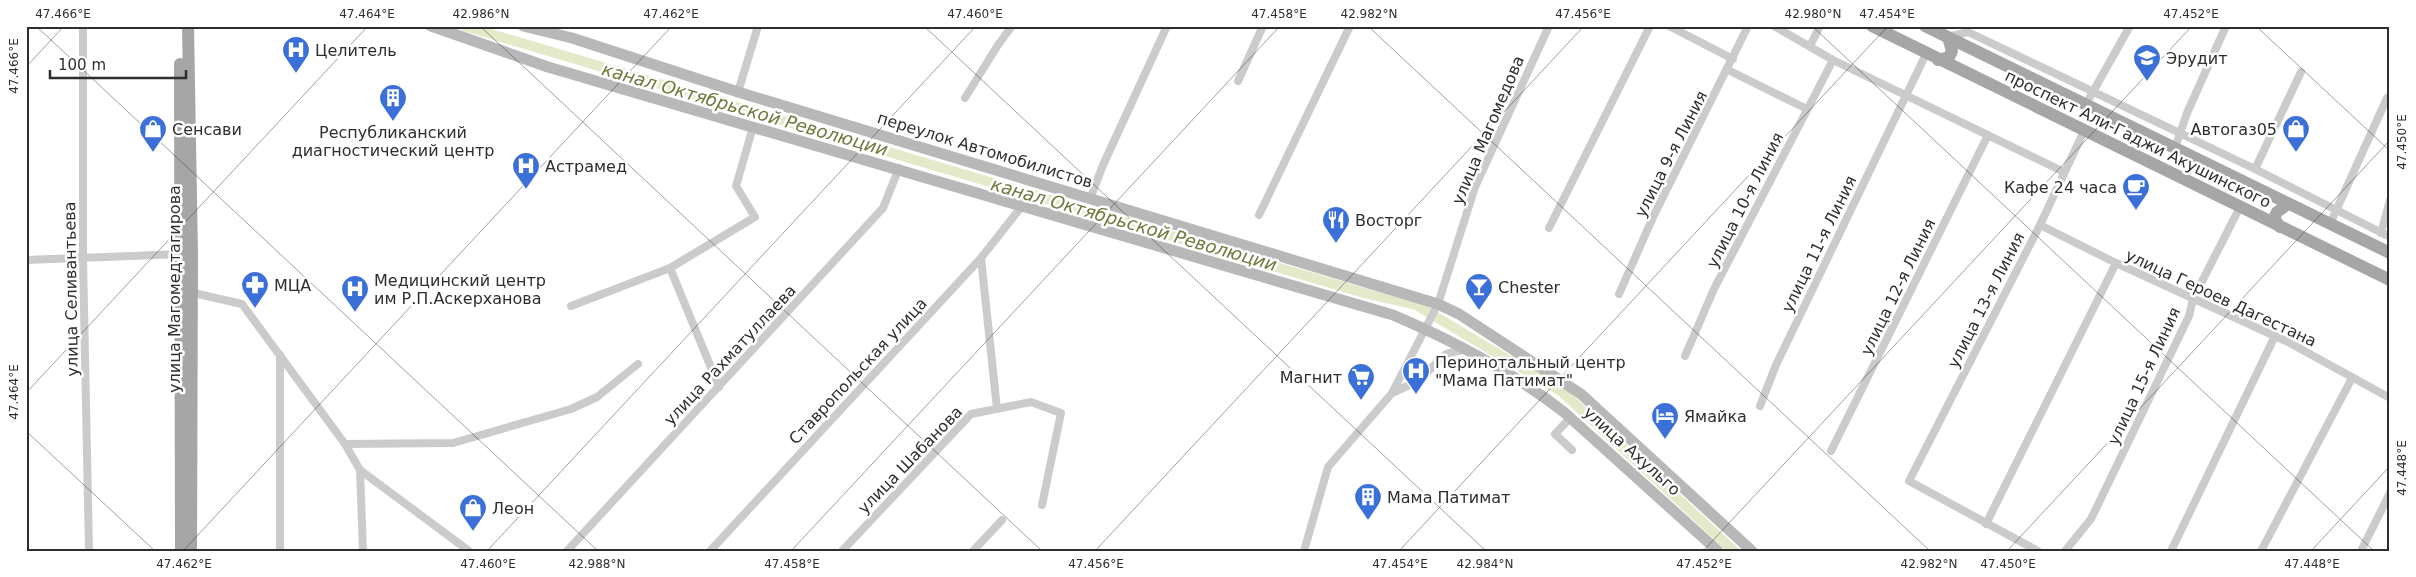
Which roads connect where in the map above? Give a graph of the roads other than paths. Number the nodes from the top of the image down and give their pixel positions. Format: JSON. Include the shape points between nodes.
{"nodes":[{"id":1,"x":83,"y":26,"type":"edge"},
{"id":2,"x":180,"y":26,"type":"edge"},
{"id":3,"x":188,"y":26,"type":"edge"},
{"id":4,"x":431,"y":26,"type":"edge"},
{"id":5,"x":523,"y":26,"type":"edge"},
{"id":6,"x":758,"y":26,"type":"edge"},
{"id":7,"x":1012,"y":26,"type":"edge"},
{"id":8,"x":1167,"y":26,"type":"edge"},
{"id":9,"x":1264,"y":26,"type":"edge"},
{"id":10,"x":1350,"y":26,"type":"edge"},
{"id":11,"x":1549,"y":26,"type":"edge"},
{"id":12,"x":1650,"y":26,"type":"edge"},
{"id":13,"x":1669,"y":26,"type":"edge"},
{"id":14,"x":1748,"y":26,"type":"edge"},
{"id":15,"x":1774,"y":26,"type":"edge"},
{"id":16,"x":1820,"y":26,"type":"edge"},
{"id":17,"x":1872,"y":26,"type":"edge"},
{"id":18,"x":1925,"y":26,"type":"edge"},
{"id":19,"x":2130,"y":26,"type":"edge"},
{"id":20,"x":2226,"y":26,"type":"edge"},
{"id":21,"x":1948,"y":37,"type":"junction"},
{"id":22,"x":1810,"y":46,"type":"junction"},
{"id":23,"x":1926,"y":54,"type":"junction"},
{"id":24,"x":1733,"y":59,"type":"junction"},
{"id":25,"x":1833,"y":60,"type":"junction"},
{"id":26,"x":1938,"y":60,"type":"junction"},
{"id":27,"x":1728,"y":70,"type":"junction"},
{"id":28,"x":2302,"y":72,"type":"dead end"},
{"id":29,"x":1238,"y":81,"type":"dead end"},
{"id":30,"x":2094,"y":91,"type":"junction"},
{"id":31,"x":738,"y":92,"type":"junction"},
{"id":32,"x":1906,"y":94,"type":"junction"},
{"id":33,"x":965,"y":98,"type":"dead end"},
{"id":34,"x":2387,"y":98,"type":"dead end"},
{"id":35,"x":2086,"y":104,"type":"junction"},
{"id":36,"x":1808,"y":109,"type":"junction"},
{"id":37,"x":753,"y":127,"type":"junction"},
{"id":38,"x":2084,"y":131,"type":"junction"},
{"id":39,"x":2180,"y":134,"type":"junction"},
{"id":40,"x":1988,"y":135,"type":"junction"},
{"id":41,"x":2175,"y":148,"type":"junction"},
{"id":42,"x":899,"y":168,"type":"junction"},
{"id":43,"x":2255,"y":169,"type":"junction"},
{"id":44,"x":2064,"y":172,"type":"junction"},
{"id":45,"x":1090,"y":199,"type":"junction"},
{"id":46,"x":2390,"y":200,"type":"edge"},
{"id":47,"x":2288,"y":204,"type":"junction"},
{"id":48,"x":1022,"y":206,"type":"junction"},
{"id":49,"x":2240,"y":207,"type":"junction"},
{"id":50,"x":2336,"y":209,"type":"junction"},
{"id":51,"x":1259,"y":216,"type":"dead end"},
{"id":52,"x":2040,"y":224,"type":"junction"},
{"id":53,"x":2330,"y":224,"type":"junction"},
{"id":54,"x":2280,"y":227,"type":"junction"},
{"id":55,"x":1549,"y":228,"type":"dead end"},
{"id":56,"x":2381,"y":233,"type":"junction"},
{"id":57,"x":2390,"y":237,"type":"edge"},
{"id":58,"x":2390,"y":253,"type":"edge"},
{"id":59,"x":187,"y":254,"type":"junction"},
{"id":60,"x":981,"y":258,"type":"junction"},
{"id":61,"x":83,"y":259,"type":"junction"},
{"id":62,"x":26,"y":260,"type":"edge"},
{"id":63,"x":2116,"y":263,"type":"junction"},
{"id":64,"x":670,"y":268,"type":"junction"},
{"id":65,"x":2390,"y":280,"type":"edge"},
{"id":66,"x":187,"y":292,"type":"junction"},
{"id":67,"x":1619,"y":294,"type":"dead end"},
{"id":68,"x":2193,"y":299,"type":"junction"},
{"id":69,"x":1438,"y":304,"type":"junction"},
{"id":70,"x":571,"y":306,"type":"dead end"},
{"id":71,"x":1426,"y":326,"type":"junction"},
{"id":72,"x":2274,"y":338,"type":"junction"},
{"id":73,"x":1466,"y":349,"type":"junction"},
{"id":74,"x":280,"y":355,"type":"junction"},
{"id":75,"x":1685,"y":356,"type":"dead end"},
{"id":76,"x":638,"y":364,"type":"dead end"},
{"id":77,"x":2352,"y":378,"type":"junction"},
{"id":78,"x":719,"y":387,"type":"junction"},
{"id":79,"x":1392,"y":393,"type":"junction"},
{"id":80,"x":2390,"y":398,"type":"edge"},
{"id":81,"x":1760,"y":406,"type":"dead end"},
{"id":82,"x":997,"y":409,"type":"junction"},
{"id":83,"x":1570,"y":418,"type":"junction"},
{"id":84,"x":345,"y":444,"type":"junction"},
{"id":85,"x":1572,"y":450,"type":"dead end"},
{"id":86,"x":1831,"y":451,"type":"dead end"},
{"id":87,"x":360,"y":470,"type":"junction"},
{"id":88,"x":2390,"y":493,"type":"edge"},
{"id":89,"x":1042,"y":505,"type":"dead end"},
{"id":90,"x":1002,"y":520,"type":"dead end"},
{"id":91,"x":1986,"y":524,"type":"junction"},
{"id":92,"x":89,"y":551,"type":"edge"},
{"id":93,"x":181,"y":551,"type":"edge"},
{"id":94,"x":191,"y":551,"type":"edge"},
{"id":95,"x":280,"y":551,"type":"edge"},
{"id":96,"x":363,"y":551,"type":"edge"},
{"id":97,"x":469,"y":551,"type":"edge"},
{"id":98,"x":567,"y":551,"type":"edge"},
{"id":99,"x":710,"y":551,"type":"edge"},
{"id":100,"x":842,"y":551,"type":"edge"},
{"id":101,"x":973,"y":551,"type":"edge"},
{"id":102,"x":1304,"y":551,"type":"edge"},
{"id":103,"x":1718,"y":551,"type":"edge"},
{"id":104,"x":1752,"y":551,"type":"edge"},
{"id":105,"x":2038,"y":551,"type":"edge"},
{"id":106,"x":2065,"y":551,"type":"edge"},
{"id":107,"x":2172,"y":551,"type":"edge"},
{"id":108,"x":2261,"y":551,"type":"edge"},
{"id":109,"x":2361,"y":551,"type":"edge"}],
"edges":[{"from":1,"to":61,"type":"street","name":"улица Селивантьева"},
{"from":2,"to":59,"type":"main road","name":"улица Магомедтагирова"},
{"from":3,"to":59,"type":"main road","name":"улица Магомедтагирова"},
{"from":4,"to":37,"type":"main road","via":[[548,67]]},
{"from":5,"to":31,"type":"main road","name":"переулок Автомобилистов","via":[[572,38]]},
{"from":6,"to":31,"type":"street"},
{"from":7,"to":33,"type":"street"},
{"from":8,"to":45,"type":"street"},
{"from":9,"to":29,"type":"street"},
{"from":10,"to":51,"type":"street"},
{"from":11,"to":69,"type":"street","name":"улица Магомедова","via":[[1475,187]]},
{"from":12,"to":55,"type":"street"},
{"from":13,"to":24,"type":"street"},
{"from":14,"to":24,"type":"street","name":"улица 9-я Линия"},
{"from":15,"to":22,"type":"street"},
{"from":16,"to":22,"type":"street"},
{"from":17,"to":23,"type":"main road","name":"проспект Али-Гаджи Акушинского"},
{"from":18,"to":21,"type":"main road","name":"проспект Али-Гаджи Акушинского"},
{"from":19,"to":30,"type":"street"},
{"from":20,"to":39,"type":"street"},
{"from":21,"to":26,"type":"main road","via":[[1952,51],[1949,57]]},
{"from":21,"to":30,"type":"street","via":[[1968,32]]},
{"from":21,"to":35,"type":"main road","name":"проспект Али-Гаджи Акушинского"},
{"from":22,"to":25,"type":"street"},
{"from":23,"to":26,"type":"main road","name":"проспект Али-Гаджи Акушинского"},
{"from":23,"to":32,"type":"street","name":"улица 11-я Линия"},
{"from":24,"to":27,"type":"street","name":"улица 9-я Линия"},
{"from":25,"to":32,"type":"street"},
{"from":25,"to":36,"type":"street","name":"улица 10-я Линия"},
{"from":26,"to":38,"type":"main road","name":"проспект Али-Гаджи Акушинского"},
{"from":27,"to":36,"type":"street"},
{"from":27,"to":67,"type":"street","name":"улица 9-я Линия","via":[[1654,215]]},
{"from":28,"to":43,"type":"street"},
{"from":30,"to":35,"type":"street"},
{"from":30,"to":39,"type":"street"},
{"from":31,"to":45,"type":"main road","name":"переулок Автомобилистов"},
{"from":32,"to":40,"type":"street"},
{"from":32,"to":81,"type":"street","name":"улица 11-я Линия","via":[[1776,365]]},
{"from":34,"to":50,"type":"street"},
{"from":35,"to":41,"type":"main road","name":"проспект Али-Гаджи Акушинского"},
{"from":36,"to":75,"type":"street","name":"улица 10-я Линия","via":[[1714,289]]},
{"from":37,"to":42,"type":"main road"},
{"from":37,"to":64,"type":"street","via":[[736,186],[756,217]]},
{"from":38,"to":44,"type":"street","name":"улица 13-я Линия"},
{"from":38,"to":49,"type":"main road","name":"проспект Али-Гаджи Акушинского"},
{"from":39,"to":41,"type":"street"},
{"from":39,"to":43,"type":"street"},
{"from":40,"to":44,"type":"street"},
{"from":40,"to":86,"type":"street","name":"улица 12-я Линия"},
{"from":41,"to":47,"type":"main road","name":"проспект Али-Гаджи Акушинского"},
{"from":42,"to":48,"type":"main road"},
{"from":42,"to":78,"type":"street","name":"улица Рахматуллаева","via":[[883,208]]},
{"from":43,"to":50,"type":"street"},
{"from":44,"to":52,"type":"street","name":"улица 13-я Линия"},
{"from":45,"to":69,"type":"main road","name":"переулок Автомобилистов"},
{"from":46,"to":56,"type":"street"},
{"from":47,"to":53,"type":"main road","name":"проспект Али-Гаджи Акушинского"},
{"from":47,"to":54,"type":"main road","via":[[2276,212],[2274,218]]},
{"from":48,"to":60,"type":"street","name":"Ставропольская улица"},
{"from":48,"to":71,"type":"main road"},
{"from":49,"to":54,"type":"main road","name":"проспект Али-Гаджи Акушинского"},
{"from":49,"to":68,"type":"street","name":"улица 15-я Линия"},
{"from":50,"to":53,"type":"street"},
{"from":50,"to":56,"type":"street"},
{"from":52,"to":63,"type":"street","name":"улица Героев Дагестана"},
{"from":52,"to":91,"type":"street","name":"улица 13-я Линия","via":[[1909,481]]},
{"from":53,"to":58,"type":"main road","name":"проспект Али-Гаджи Акушинского"},
{"from":54,"to":65,"type":"main road","name":"проспект Али-Гаджи Акушинского"},
{"from":56,"to":57,"type":"street"},
{"from":59,"to":61,"type":"street"},
{"from":59,"to":66,"type":"main road","name":"улица Магомедтагирова"},
{"from":60,"to":82,"type":"street"},
{"from":60,"to":99,"type":"street","name":"Ставропольская улица"},
{"from":61,"to":62,"type":"street"},
{"from":61,"to":92,"type":"street","name":"улица Селивантьева"},
{"from":63,"to":68,"type":"street","name":"улица Героев Дагестана"},
{"from":63,"to":91,"type":"street"},
{"from":64,"to":70,"type":"street"},
{"from":64,"to":78,"type":"street"},
{"from":66,"to":74,"type":"street","via":[[242,304]]},
{"from":66,"to":93,"type":"main road","name":"улица Магомедтагирова"},
{"from":66,"to":94,"type":"main road","name":"улица Магомедтагирова"},
{"from":68,"to":72,"type":"street","name":"улица Героев Дагестана"},
{"from":68,"to":106,"type":"street","name":"улица 15-я Линия","via":[[2189,316],[2091,520]]},
{"from":69,"to":71,"type":"street","name":"улица Магомедова"},
{"from":69,"to":104,"type":"main road","name":"переулок Автомобилистов","via":[[1459,314],[1581,394]]},
{"from":71,"to":73,"type":"main road","name":"улица Ахульго"},
{"from":71,"to":79,"type":"street"},
{"from":72,"to":77,"type":"street","name":"улица Героев Дагестана","via":[[2288,342]]},
{"from":72,"to":107,"type":"street"},
{"from":73,"to":79,"type":"street","via":[[1446,354],[1418,381]]},
{"from":73,"to":83,"type":"main road","name":"улица Ахульго","via":[[1518,379]]},
{"from":74,"to":84,"type":"street"},
{"from":74,"to":95,"type":"street"},
{"from":76,"to":84,"type":"street","via":[[597,398],[571,410],[453,443]]},
{"from":77,"to":80,"type":"street","name":"улица Героев Дагестана"},
{"from":77,"to":108,"type":"street"},
{"from":78,"to":98,"type":"street","name":"улица Рахматуллаева"},
{"from":79,"to":102,"type":"street","via":[[1328,468]]},
{"from":82,"to":89,"type":"street","name":"улица Шабанова","via":[[1030,402],[1061,413]]},
{"from":82,"to":100,"type":"street","name":"улица Шабанова","via":[[972,414]]},
{"from":83,"to":85,"type":"street","via":[[1555,434]]},
{"from":83,"to":103,"type":"main road","name":"улица Ахульго"},
{"from":84,"to":87,"type":"street"},
{"from":87,"to":96,"type":"street"},
{"from":87,"to":97,"type":"street"},
{"from":88,"to":109,"type":"street"},
{"from":90,"to":101,"type":"street"},
{"from":91,"to":105,"type":"street"}]}
